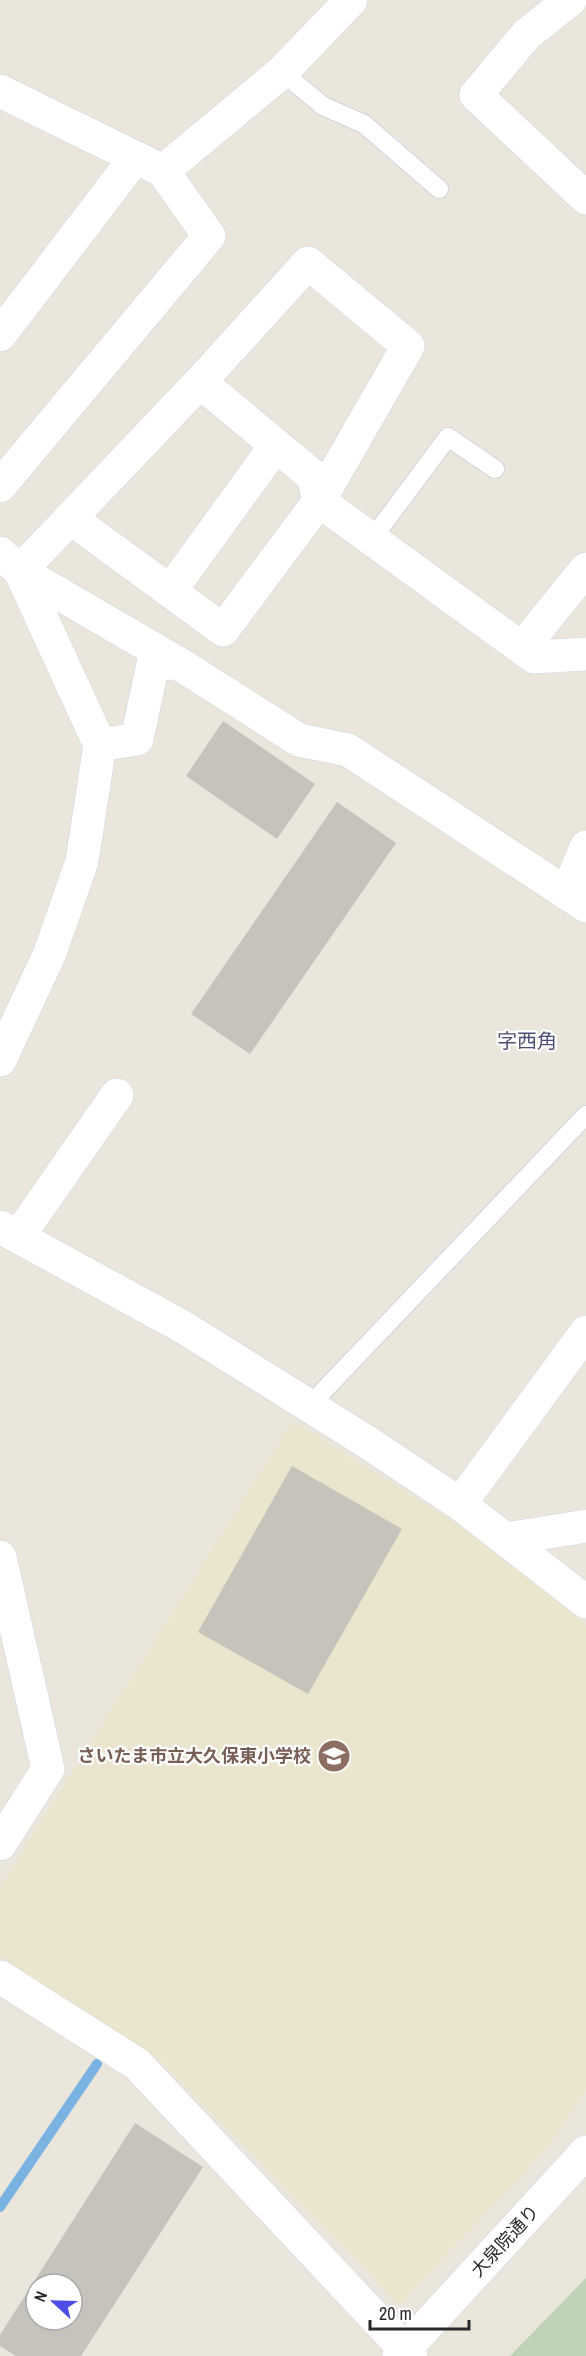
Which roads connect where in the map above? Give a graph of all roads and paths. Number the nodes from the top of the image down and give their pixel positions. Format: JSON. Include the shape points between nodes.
{"nodes":[{"id":1,"x":570,"y":0,"type":"edge"},
{"id":2,"x":348,"y":1,"type":"edge"},
{"id":3,"x":282,"y":72,"type":"junction"},
{"id":4,"x":0,"y":91,"type":"edge"},
{"id":5,"x":149,"y":165,"type":"junction"},
{"id":6,"x":439,"y":189,"type":"dead end"},
{"id":7,"x":586,"y":198,"type":"edge"},
{"id":8,"x":0,"y":335,"type":"edge"},
{"id":9,"x":200,"y":382,"type":"junction"},
{"id":10,"x":276,"y":445,"type":"junction"},
{"id":11,"x":495,"y":469,"type":"dead end"},
{"id":12,"x":0,"y":486,"type":"edge"},
{"id":13,"x":319,"y":501,"type":"junction"},
{"id":14,"x":70,"y":518,"type":"junction"},
{"id":15,"x":372,"y":539,"type":"junction"},
{"id":16,"x":10,"y":562,"type":"edge"},
{"id":17,"x":586,"y":569,"type":"edge"},
{"id":18,"x":171,"y":590,"type":"junction"},
{"id":19,"x":522,"y":648,"type":"junction"},
{"id":20,"x":586,"y":654,"type":"edge"},
{"id":21,"x":178,"y":663,"type":"junction"},
{"id":22,"x":100,"y":745,"type":"junction"},
{"id":23,"x":586,"y":847,"type":"edge"},
{"id":24,"x":577,"y":900,"type":"edge"},
{"id":25,"x":0,"y":1060,"type":"edge"},
{"id":26,"x":117,"y":1095,"type":"dead end"},
{"id":27,"x":586,"y":1115,"type":"edge"},
{"id":28,"x":9,"y":1232,"type":"edge"},
{"id":29,"x":586,"y":1332,"type":"edge"},
{"id":30,"x":310,"y":1405,"type":"junction"},
{"id":31,"x":460,"y":1504,"type":"junction"},
{"id":32,"x":586,"y":1526,"type":"edge"},
{"id":33,"x":506,"y":1539,"type":"junction"},
{"id":34,"x":0,"y":1557,"type":"edge"},
{"id":35,"x":586,"y":1602,"type":"edge"},
{"id":36,"x":0,"y":1844,"type":"edge"},
{"id":37,"x":0,"y":1977,"type":"edge"},
{"id":38,"x":586,"y":2152,"type":"edge"},
{"id":39,"x":405,"y":2354,"type":"edge"}],
"edges":[{"from":1,"to":7,"type":"street","via":[[527,34],[476,95]]},
{"from":2,"to":3,"type":"street"},
{"from":3,"to":5,"type":"street"},
{"from":3,"to":6,"type":"lane","via":[[323,106],[364,124]]},
{"from":4,"to":5,"type":"street"},
{"from":5,"to":8,"type":"street"},
{"from":5,"to":12,"type":"street","via":[[209,236]]},
{"from":9,"to":10,"type":"street"},
{"from":9,"to":13,"type":"street","via":[[308,263],[408,346]]},
{"from":9,"to":14,"type":"street"},
{"from":10,"to":13,"type":"street","via":[[313,476]]},
{"from":10,"to":18,"type":"street"},
{"from":11,"to":15,"type":"lane","via":[[447,438]]},
{"from":13,"to":15,"type":"street"},
{"from":13,"to":18,"type":"street","via":[[223,630]]},
{"from":14,"to":16,"type":"street"},
{"from":14,"to":18,"type":"street"},
{"from":15,"to":19,"type":"street"},
{"from":16,"to":21,"type":"street"},
{"from":16,"to":22,"type":"street"},
{"from":17,"to":19,"type":"street"},
{"from":19,"to":20,"type":"street","via":[[534,657]]},
{"from":21,"to":22,"type":"street","via":[[153,664],[136,739]]},
{"from":21,"to":24,"type":"street","via":[[299,740],[348,750]]},
{"from":22,"to":25,"type":"street","via":[[82,861],[50,953]]},
{"from":23,"to":24,"type":"street"},
{"from":26,"to":28,"type":"street"},
{"from":27,"to":30,"type":"lane"},
{"from":28,"to":30,"type":"street","via":[[183,1327]]},
{"from":29,"to":31,"type":"street"},
{"from":30,"to":31,"type":"street"},
{"from":31,"to":33,"type":"street"},
{"from":32,"to":33,"type":"street"},
{"from":33,"to":35,"type":"street"},
{"from":34,"to":36,"type":"street","via":[[48,1769]]},
{"from":37,"to":39,"type":"street","via":[[136,2064]]},
{"from":38,"to":39,"type":"street","name":"大泉院通り"}]}
